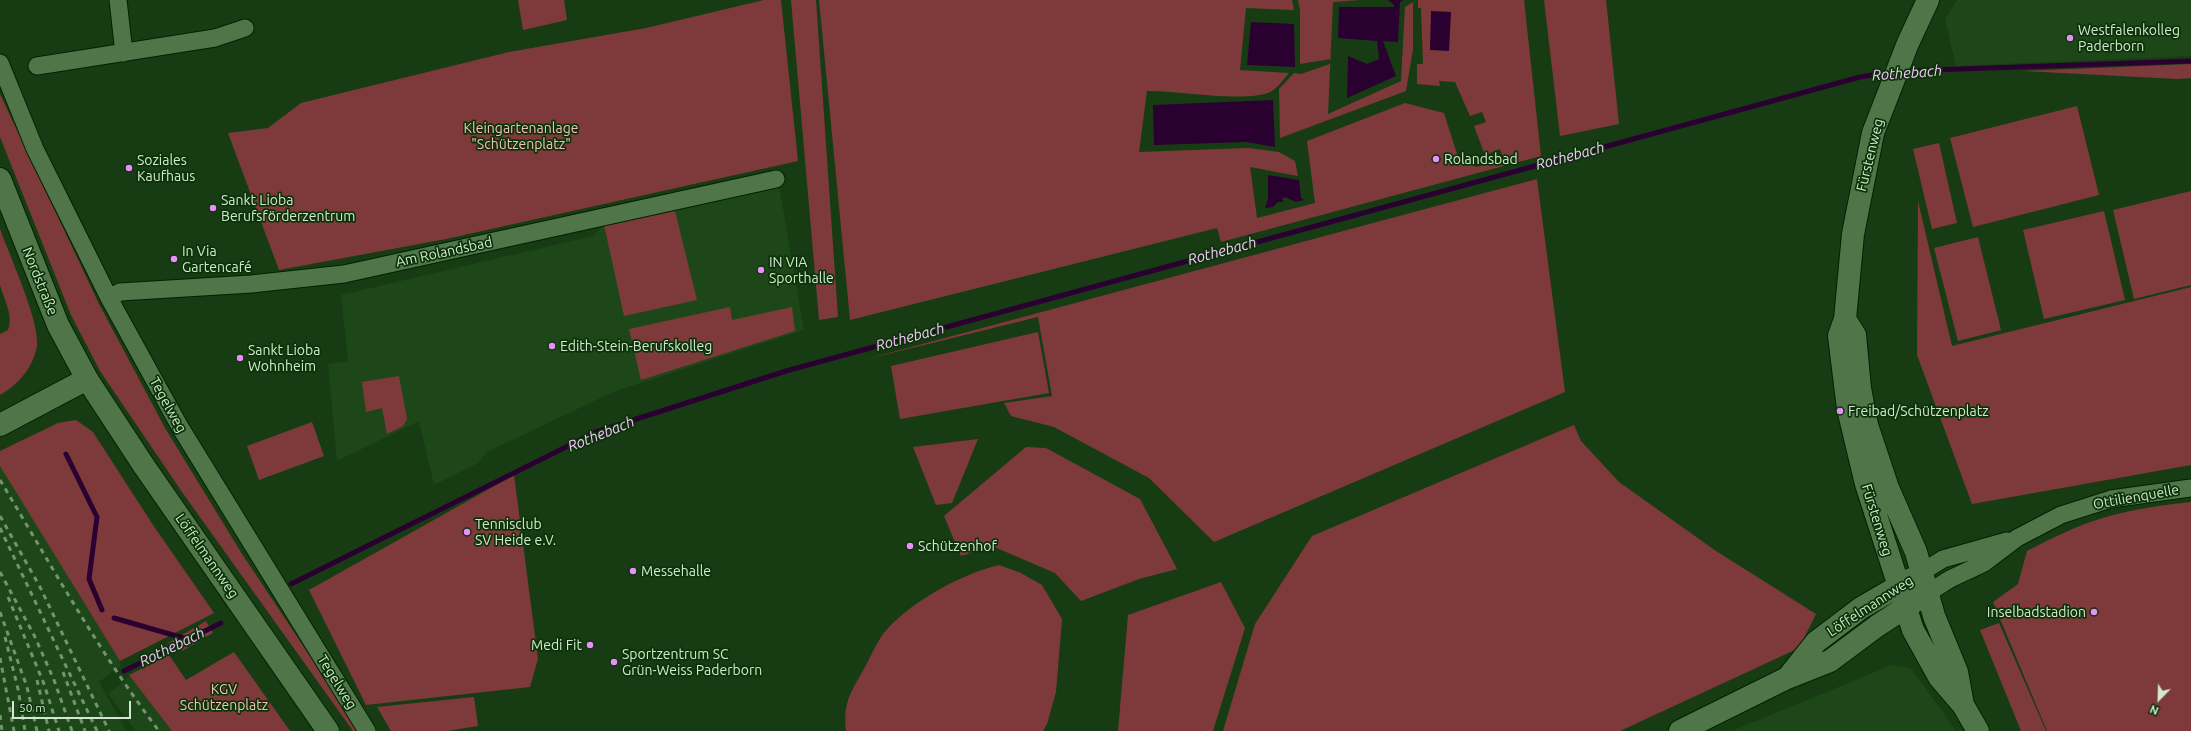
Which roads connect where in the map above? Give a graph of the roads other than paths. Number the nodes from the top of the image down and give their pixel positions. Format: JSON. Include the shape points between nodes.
{"nodes":[{"id":1,"x":118,"y":0,"type":"edge"},
{"id":2,"x":1928,"y":0,"type":"edge"},
{"id":3,"x":245,"y":28,"type":"dead end"},
{"id":4,"x":124,"y":53,"type":"junction"},
{"id":5,"x":0,"y":63,"type":"edge"},
{"id":6,"x":37,"y":66,"type":"dead end"},
{"id":7,"x":0,"y":179,"type":"edge"},
{"id":8,"x":776,"y":180,"type":"dead end"},
{"id":9,"x":109,"y":298,"type":"junction"},
{"id":10,"x":1845,"y":319,"type":"junction"},
{"id":11,"x":87,"y":379,"type":"junction"},
{"id":12,"x":0,"y":425,"type":"edge"},
{"id":13,"x":2191,"y":488,"type":"edge"},
{"id":14,"x":2017,"y":538,"type":"junction"},
{"id":15,"x":1922,"y":572,"type":"junction"},
{"id":16,"x":1898,"y":586,"type":"junction"},
{"id":17,"x":1928,"y":593,"type":"junction"},
{"id":18,"x":1905,"y":608,"type":"junction"},
{"id":19,"x":1787,"y":678,"type":"junction"},
{"id":20,"x":1964,"y":705,"type":"junction"},
{"id":21,"x":328,"y":731,"type":"edge"},
{"id":22,"x":367,"y":731,"type":"edge"},
{"id":23,"x":1680,"y":731,"type":"edge"},
{"id":24,"x":1978,"y":731,"type":"edge"}],
"edges":[{"from":1,"to":4,"type":"street"},
{"from":2,"to":10,"type":"street","name":"Fürstenweg","via":[[1873,133],[1851,243]]},
{"from":3,"to":4,"type":"street","via":[[215,38]]},
{"from":4,"to":6,"type":"street"},
{"from":5,"to":9,"type":"street","name":"Tegelweg","via":[[36,149]]},
{"from":7,"to":11,"type":"street","name":"Nordstraße","via":[[58,325]]},
{"from":8,"to":9,"type":"street","name":"Am Rolandsbad","via":[[344,274],[251,284],[120,292]]},
{"from":9,"to":22,"type":"street","name":"Tegelweg","via":[[180,427]]},
{"from":10,"to":15,"type":"street","name":"Fürstenweg","via":[[1855,335],[1860,388],[1867,425],[1888,488]]},
{"from":10,"to":16,"type":"street","name":"Fürstenweg","via":[[1839,336],[1848,409],[1866,484]]},
{"from":11,"to":12,"type":"street"},
{"from":11,"to":21,"type":"street","name":"Löffelmannweg","via":[[144,466]]},
{"from":13,"to":14,"type":"street","name":"Ottilienquelle","via":[[2111,499],[2086,506],[2061,515]]},
{"from":14,"to":15,"type":"street","name":"Ottilienquelle","via":[[1942,559]]},
{"from":14,"to":17,"type":"street","name":"Ottilienquelle","via":[[1984,563]]},
{"from":15,"to":16,"type":"street","name":"Löffelmannweg"},
{"from":15,"to":17,"type":"street","name":"Fürstenweg"},
{"from":16,"to":18,"type":"street","name":"Fürstenweg"},
{"from":16,"to":19,"type":"street","name":"Löffelmannweg","via":[[1861,608],[1816,642]]},
{"from":17,"to":18,"type":"street","name":"Löffelmannweg"},
{"from":17,"to":20,"type":"street","name":"Fürstenweg","via":[[1934,616],[1957,672]]},
{"from":18,"to":19,"type":"street","name":"Löffelmannweg","via":[[1830,661]]},
{"from":18,"to":20,"type":"street","name":"Fürstenweg","via":[[1913,630],[1939,677]]},
{"from":19,"to":23,"type":"street","name":"Löffelmannweg"},
{"from":20,"to":24,"type":"street","name":"Fürstenweg"}]}
